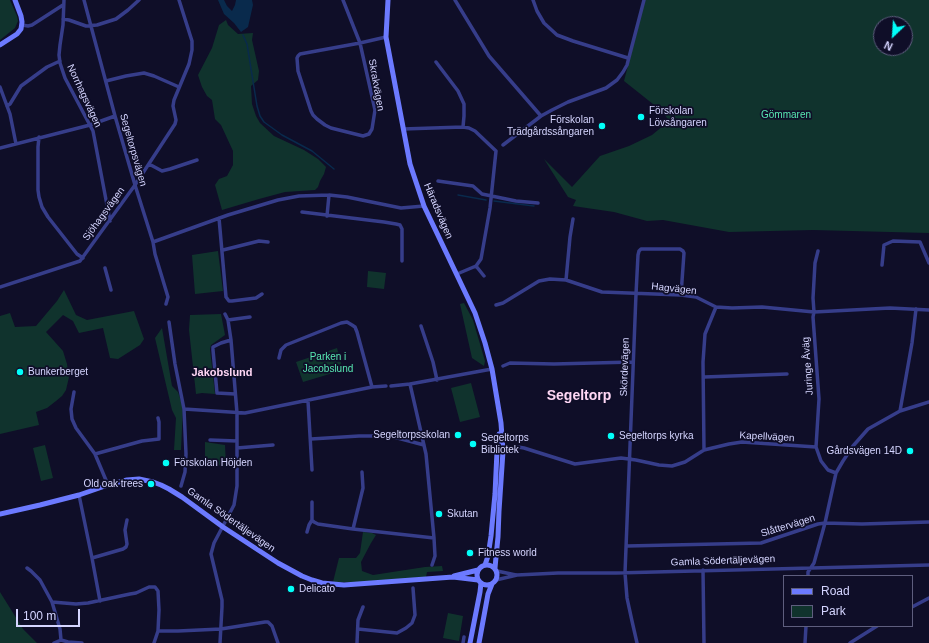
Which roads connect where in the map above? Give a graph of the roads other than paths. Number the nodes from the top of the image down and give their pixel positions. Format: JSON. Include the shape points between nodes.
{"nodes":[{"id":1,"x":15,"y":0,"type":"edge"},
{"id":2,"x":84,"y":0,"type":"edge"},
{"id":3,"x":139,"y":0,"type":"edge"},
{"id":4,"x":179,"y":0,"type":"edge"},
{"id":5,"x":343,"y":0,"type":"edge"},
{"id":6,"x":388,"y":0,"type":"edge"},
{"id":7,"x":454,"y":0,"type":"edge"},
{"id":8,"x":533,"y":0,"type":"edge"},
{"id":9,"x":644,"y":0,"type":"edge"},
{"id":10,"x":63,"y":2,"type":"edge"},
{"id":11,"x":63,"y":19,"type":"junction"},
{"id":12,"x":22,"y":25,"type":"junction"},
{"id":13,"x":91,"y":25,"type":"junction"},
{"id":14,"x":386,"y":37,"type":"junction"},
{"id":15,"x":360,"y":43,"type":"junction"},
{"id":16,"x":0,"y":45,"type":"edge"},
{"id":17,"x":628,"y":58,"type":"junction"},
{"id":18,"x":60,"y":61,"type":"junction"},
{"id":19,"x":436,"y":62,"type":"dead end"},
{"id":20,"x":106,"y":82,"type":"junction"},
{"id":21,"x":179,"y":86,"type":"junction"},
{"id":22,"x":0,"y":87,"type":"edge"},
{"id":23,"x":7,"y":106,"type":"junction"},
{"id":24,"x":115,"y":116,"type":"junction"},
{"id":25,"x":541,"y":116,"type":"junction"},
{"id":26,"x":90,"y":125,"type":"junction"},
{"id":27,"x":462,"y":127,"type":"junction"},
{"id":28,"x":403,"y":129,"type":"junction"},
{"id":29,"x":40,"y":138,"type":"junction"},
{"id":30,"x":16,"y":144,"type":"junction"},
{"id":31,"x":503,"y":145,"type":"dead end"},
{"id":32,"x":0,"y":148,"type":"edge"},
{"id":33,"x":197,"y":160,"type":"dead end"},
{"id":34,"x":149,"y":164,"type":"junction"},
{"id":35,"x":438,"y":181,"type":"dead end"},
{"id":36,"x":135,"y":185,"type":"junction"},
{"id":37,"x":329,"y":195,"type":"junction"},
{"id":38,"x":491,"y":196,"type":"junction"},
{"id":39,"x":538,"y":203,"type":"dead end"},
{"id":40,"x":424,"y":206,"type":"junction"},
{"id":41,"x":302,"y":212,"type":"dead end"},
{"id":42,"x":327,"y":216,"type":"junction"},
{"id":43,"x":219,"y":218,"type":"junction"},
{"id":44,"x":573,"y":220,"type":"dead end"},
{"id":45,"x":110,"y":221,"type":"junction"},
{"id":46,"x":153,"y":242,"type":"junction"},
{"id":47,"x":268,"y":242,"type":"dead end"},
{"id":48,"x":223,"y":250,"type":"junction"},
{"id":49,"x":818,"y":251,"type":"dead end"},
{"id":50,"x":82,"y":260,"type":"junction"},
{"id":51,"x":402,"y":261,"type":"dead end"},
{"id":52,"x":929,"y":263,"type":"edge"},
{"id":53,"x":476,"y":266,"type":"junction"},
{"id":54,"x":882,"y":266,"type":"dead end"},
{"id":55,"x":105,"y":268,"type":"dead end"},
{"id":56,"x":457,"y":274,"type":"junction"},
{"id":57,"x":484,"y":276,"type":"dead end"},
{"id":58,"x":566,"y":280,"type":"junction"},
{"id":59,"x":0,"y":287,"type":"edge"},
{"id":60,"x":111,"y":290,"type":"dead end"},
{"id":61,"x":262,"y":294,"type":"dead end"},
{"id":62,"x":636,"y":294,"type":"junction"},
{"id":63,"x":682,"y":295,"type":"junction"},
{"id":64,"x":166,"y":304,"type":"dead end"},
{"id":65,"x":496,"y":306,"type":"dead end"},
{"id":66,"x":716,"y":307,"type":"junction"},
{"id":67,"x":916,"y":310,"type":"junction"},
{"id":68,"x":929,"y":310,"type":"edge"},
{"id":69,"x":814,"y":312,"type":"junction"},
{"id":70,"x":226,"y":314,"type":"dead end"},
{"id":71,"x":250,"y":317,"type":"dead end"},
{"id":72,"x":228,"y":320,"type":"junction"},
{"id":73,"x":169,"y":322,"type":"dead end"},
{"id":74,"x":421,"y":326,"type":"dead end"},
{"id":75,"x":231,"y":340,"type":"junction"},
{"id":76,"x":279,"y":358,"type":"dead end"},
{"id":77,"x":633,"y":362,"type":"junction"},
{"id":78,"x":503,"y":366,"type":"dead end"},
{"id":79,"x":492,"y":369,"type":"junction"},
{"id":80,"x":787,"y":374,"type":"dead end"},
{"id":81,"x":704,"y":377,"type":"junction"},
{"id":82,"x":437,"y":380,"type":"junction"},
{"id":83,"x":410,"y":384,"type":"junction"},
{"id":84,"x":386,"y":386,"type":"dead end"},
{"id":85,"x":391,"y":386,"type":"dead end"},
{"id":86,"x":372,"y":387,"type":"junction"},
{"id":87,"x":74,"y":392,"type":"dead end"},
{"id":88,"x":235,"y":394,"type":"junction"},
{"id":89,"x":308,"y":401,"type":"junction"},
{"id":90,"x":929,"y":402,"type":"edge"},
{"id":91,"x":184,"y":408,"type":"junction"},
{"id":92,"x":900,"y":411,"type":"junction"},
{"id":93,"x":237,"y":413,"type":"junction"},
{"id":94,"x":158,"y":418,"type":"dead end"},
{"id":95,"x":500,"y":423,"type":"junction"},
{"id":96,"x":311,"y":439,"type":"junction"},
{"id":97,"x":210,"y":440,"type":"dead end"},
{"id":98,"x":237,"y":441,"type":"junction"},
{"id":99,"x":274,"y":445,"type":"dead end"},
{"id":100,"x":424,"y":445,"type":"junction"},
{"id":101,"x":816,"y":447,"type":"junction"},
{"id":102,"x":237,"y":448,"type":"junction"},
{"id":103,"x":511,"y":448,"type":"dead end"},
{"id":104,"x":704,"y":450,"type":"junction"},
{"id":105,"x":95,"y":454,"type":"junction"},
{"id":106,"x":630,"y":458,"type":"junction"},
{"id":107,"x":312,"y":470,"type":"dead end"},
{"id":108,"x":362,"y":472,"type":"dead end"},
{"id":109,"x":836,"y":473,"type":"junction"},
{"id":110,"x":108,"y":485,"type":"junction"},
{"id":111,"x":181,"y":486,"type":"dead end"},
{"id":112,"x":79,"y":495,"type":"junction"},
{"id":113,"x":312,"y":502,"type":"dead end"},
{"id":114,"x":0,"y":514,"type":"edge"},
{"id":115,"x":126,"y":520,"type":"dead end"},
{"id":116,"x":312,"y":520,"type":"junction"},
{"id":117,"x":929,"y":522,"type":"edge"},
{"id":118,"x":825,"y":523,"type":"junction"},
{"id":119,"x":223,"y":528,"type":"junction"},
{"id":120,"x":353,"y":529,"type":"junction"},
{"id":121,"x":307,"y":532,"type":"dead end"},
{"id":122,"x":434,"y":538,"type":"junction"},
{"id":123,"x":627,"y":546,"type":"junction"},
{"id":124,"x":92,"y":558,"type":"junction"},
{"id":125,"x":432,"y":565,"type":"dead end"},
{"id":126,"x":485,"y":565,"type":"junction"},
{"id":127,"x":929,"y":565,"type":"edge"},
{"id":128,"x":811,"y":567,"type":"junction"},
{"id":129,"x":27,"y":568,"type":"dead end"},
{"id":130,"x":478,"y":570,"type":"junction"},
{"id":131,"x":496,"y":570,"type":"junction"},
{"id":132,"x":703,"y":570,"type":"junction"},
{"id":133,"x":626,"y":573,"type":"junction"},
{"id":134,"x":517,"y":575,"type":"junction"},
{"id":135,"x":808,"y":575,"type":"edge"},
{"id":136,"x":453,"y":577,"type":"junction"},
{"id":137,"x":496,"y":580,"type":"junction"},
{"id":138,"x":479,"y":581,"type":"junction"},
{"id":139,"x":492,"y":584,"type":"junction"},
{"id":140,"x":413,"y":588,"type":"dead end"},
{"id":141,"x":929,"y":598,"type":"edge"},
{"id":142,"x":100,"y":601,"type":"junction"},
{"id":143,"x":52,"y":602,"type":"junction"},
{"id":144,"x":913,"y":606,"type":"edge"},
{"id":145,"x":363,"y":607,"type":"dead end"},
{"id":146,"x":806,"y":627,"type":"edge"},
{"id":147,"x":875,"y":627,"type":"edge"},
{"id":148,"x":221,"y":629,"type":"junction"},
{"id":149,"x":358,"y":629,"type":"junction"},
{"id":150,"x":158,"y":631,"type":"junction"},
{"id":151,"x":464,"y":637,"type":"dead end"},
{"id":152,"x":61,"y":640,"type":"junction"},
{"id":153,"x":54,"y":643,"type":"edge"},
{"id":154,"x":82,"y":643,"type":"edge"},
{"id":155,"x":154,"y":643,"type":"edge"},
{"id":156,"x":220,"y":643,"type":"edge"},
{"id":157,"x":278,"y":643,"type":"edge"},
{"id":158,"x":357,"y":643,"type":"edge"},
{"id":159,"x":462,"y":643,"type":"edge"},
{"id":160,"x":470,"y":643,"type":"edge"},
{"id":161,"x":480,"y":643,"type":"edge"},
{"id":162,"x":637,"y":643,"type":"edge"},
{"id":163,"x":704,"y":643,"type":"edge"},
{"id":164,"x":805,"y":643,"type":"edge"},
{"id":165,"x":850,"y":643,"type":"edge"}],
"edges":[{"from":1,"to":12,"type":"street"},
{"from":2,"to":13,"type":"street","name":"Segeltorpsvägen"},
{"from":3,"to":13,"type":"street","via":[[116,19]]},
{"from":4,"to":21,"type":"street","name":"Sjöhagsvägen","via":[[192,41],[192,50]]},
{"from":5,"to":15,"type":"street"},
{"from":6,"to":14,"type":"street","name":"Häradsvägen"},
{"from":7,"to":25,"type":"street","via":[[488,56]]},
{"from":8,"to":17,"type":"street","via":[[544,23],[557,35]]},
{"from":9,"to":17,"type":"street"},
{"from":10,"to":11,"type":"street","name":"Norrhagsvägen"},
{"from":10,"to":12,"type":"street","via":[[32,25]]},
{"from":11,"to":13,"type":"street","via":[[86,26]]},
{"from":11,"to":18,"type":"street","name":"Norrhagsvägen"},
{"from":12,"to":16,"type":"street","via":[[17,34]]},
{"from":13,"to":20,"type":"street","name":"Segeltorpsvägen"},
{"from":14,"to":15,"type":"street","name":"Skrakvägen"},
{"from":14,"to":28,"type":"street","name":"Häradsvägen"},
{"from":15,"to":15,"type":"street","name":"Skrakvägen","via":[[300,54],[297,58],[298,71],[313,115],[331,128],[363,136],[371,132],[374,110]]},
{"from":17,"to":25,"type":"street","via":[[623,72],[606,88],[568,102]]},
{"from":18,"to":23,"type":"street","via":[[21,86]]},
{"from":18,"to":26,"type":"street","name":"Norrhagsvägen","via":[[65,78]]},
{"from":19,"to":27,"type":"street","via":[[458,91],[464,104]]},
{"from":20,"to":21,"type":"street","via":[[144,73]]},
{"from":20,"to":24,"type":"street","name":"Segeltorpsvägen"},
{"from":21,"to":34,"type":"street","name":"Sjöhagsvägen","via":[[173,106],[175,124]]},
{"from":22,"to":23,"type":"street"},
{"from":23,"to":30,"type":"street"},
{"from":24,"to":26,"type":"street"},
{"from":24,"to":36,"type":"street","name":"Segeltorpsvägen"},
{"from":25,"to":31,"type":"street"},
{"from":26,"to":29,"type":"street"},
{"from":26,"to":45,"type":"street","name":"Norrhagsvägen"},
{"from":27,"to":28,"type":"street"},
{"from":27,"to":38,"type":"street","via":[[475,131],[496,151]]},
{"from":28,"to":40,"type":"street","name":"Häradsvägen","via":[[410,164]]},
{"from":29,"to":30,"type":"street"},
{"from":29,"to":50,"type":"street","via":[[40,202],[48,217]]},
{"from":30,"to":32,"type":"street"},
{"from":33,"to":34,"type":"street","via":[[162,171]]},
{"from":34,"to":36,"type":"street","name":"Sjöhagsvägen"},
{"from":35,"to":38,"type":"street","via":[[473,186],[482,194]]},
{"from":36,"to":45,"type":"street","name":"Sjöhagsvägen"},
{"from":36,"to":46,"type":"street","name":"Segeltorpsvägen"},
{"from":37,"to":40,"type":"street","via":[[401,208]]},
{"from":37,"to":42,"type":"street"},
{"from":37,"to":43,"type":"street","via":[[278,200]]},
{"from":38,"to":39,"type":"street"},
{"from":38,"to":53,"type":"street","via":[[481,259]]},
{"from":40,"to":56,"type":"street","name":"Häradsvägen"},
{"from":41,"to":42,"type":"street"},
{"from":42,"to":51,"type":"street","via":[[400,225]]},
{"from":43,"to":46,"type":"street"},
{"from":43,"to":48,"type":"street"},
{"from":44,"to":58,"type":"street"},
{"from":45,"to":50,"type":"street","name":"Sjöhagsvägen"},
{"from":46,"to":64,"type":"street","name":"Segeltorpsvägen","via":[[168,297]]},
{"from":47,"to":48,"type":"street","via":[[259,240]]},
{"from":48,"to":61,"type":"street","via":[[226,297],[229,301],[256,298]]},
{"from":49,"to":69,"type":"street","name":"Juringe Åväg","via":[[815,263]]},
{"from":50,"to":59,"type":"street"},
{"from":52,"to":54,"type":"street","via":[[920,242],[893,241],[884,245]]},
{"from":53,"to":56,"type":"street"},
{"from":53,"to":57,"type":"street"},
{"from":55,"to":60,"type":"street"},
{"from":56,"to":79,"type":"street","name":"Häradsvägen","via":[[475,312]]},
{"from":58,"to":62,"type":"street","name":"Hagvägen","via":[[602,292]]},
{"from":58,"to":65,"type":"street","name":"Hagvägen","via":[[540,281]]},
{"from":62,"to":63,"type":"street","name":"Hagvägen"},
{"from":62,"to":63,"type":"street","name":"Skördevägen","via":[[639,251],[680,249],[684,253]]},
{"from":62,"to":77,"type":"street","name":"Skördevägen"},
{"from":63,"to":66,"type":"street","name":"Hagvägen","via":[[696,297]]},
{"from":66,"to":69,"type":"street","name":"Hagvägen","via":[[762,307]]},
{"from":66,"to":81,"type":"street","via":[[706,334]]},
{"from":67,"to":68,"type":"street","name":"Hagvägen"},
{"from":67,"to":69,"type":"street","name":"Hagvägen","via":[[890,308]]},
{"from":67,"to":92,"type":"street"},
{"from":69,"to":101,"type":"street","name":"Juringe Åväg","via":[[819,399]]},
{"from":70,"to":72,"type":"street"},
{"from":71,"to":72,"type":"street"},
{"from":72,"to":75,"type":"street"},
{"from":73,"to":91,"type":"street"},
{"from":74,"to":82,"type":"street"},
{"from":75,"to":88,"type":"street"},
{"from":75,"to":88,"type":"street","via":[[221,342],[213,347],[213,350],[217,393]]},
{"from":76,"to":86,"type":"street","via":[[281,350],[286,345],[347,322],[355,327],[357,332]]},
{"from":77,"to":78,"type":"street","via":[[510,363]]},
{"from":77,"to":106,"type":"street","name":"Skördevägen"},
{"from":79,"to":82,"type":"street"},
{"from":79,"to":95,"type":"street","name":"Häradsvägen"},
{"from":80,"to":81,"type":"street"},
{"from":81,"to":104,"type":"street"},
{"from":82,"to":83,"type":"street"},
{"from":83,"to":85,"type":"street"},
{"from":83,"to":100,"type":"street"},
{"from":84,"to":86,"type":"street"},
{"from":86,"to":89,"type":"street"},
{"from":87,"to":105,"type":"street","via":[[70,409],[72,419]]},
{"from":88,"to":93,"type":"street"},
{"from":89,"to":93,"type":"street"},
{"from":89,"to":96,"type":"street"},
{"from":90,"to":92,"type":"street"},
{"from":91,"to":93,"type":"street"},
{"from":91,"to":111,"type":"street","via":[[186,454]]},
{"from":92,"to":109,"type":"street","via":[[868,429],[853,446]]},
{"from":93,"to":98,"type":"street"},
{"from":94,"to":105,"type":"street","via":[[159,439],[137,442]]},
{"from":95,"to":126,"type":"street","name":"Häradsvägen","via":[[491,536]]},
{"from":95,"to":131,"type":"street","name":"Häradsvägen","via":[[503,451]]},
{"from":96,"to":100,"type":"street","via":[[390,436]]},
{"from":96,"to":107,"type":"street"},
{"from":97,"to":98,"type":"street"},
{"from":98,"to":102,"type":"street"},
{"from":99,"to":102,"type":"street"},
{"from":100,"to":122,"type":"street"},
{"from":101,"to":104,"type":"street","name":"Kapellvägen","via":[[742,442]]},
{"from":101,"to":109,"type":"street","name":"Juringe Åväg","via":[[821,461],[828,470]]},
{"from":102,"to":119,"type":"street","via":[[234,505]]},
{"from":103,"to":106,"type":"street","name":"Kapellvägen","via":[[524,448],[575,464]]},
{"from":104,"to":106,"type":"street","name":"Kapellvägen","via":[[685,462],[672,466]]},
{"from":105,"to":110,"type":"street"},
{"from":106,"to":123,"type":"street","name":"Skördevägen"},
{"from":108,"to":120,"type":"street","via":[[363,488]]},
{"from":109,"to":118,"type":"street"},
{"from":110,"to":112,"type":"street","name":"Gamla Södertäljevägen"},
{"from":110,"to":119,"type":"street","name":"Gamla Södertäljevägen","via":[[139,479],[161,485],[182,497]]},
{"from":112,"to":114,"type":"street","name":"Gamla Södertäljevägen"},
{"from":112,"to":124,"type":"street"},
{"from":113,"to":116,"type":"street"},
{"from":115,"to":124,"type":"street","via":[[126,547]]},
{"from":116,"to":120,"type":"street","via":[[318,524]]},
{"from":116,"to":121,"type":"street"},
{"from":117,"to":118,"type":"street","name":"Slåttervägen"},
{"from":118,"to":123,"type":"street","name":"Slåttervägen","via":[[762,543]]},
{"from":118,"to":128,"type":"street"},
{"from":119,"to":136,"type":"street","name":"Gamla Södertäljevägen","via":[[278,563],[322,583],[344,585]]},
{"from":119,"to":148,"type":"street","via":[[211,554],[222,600]]},
{"from":120,"to":122,"type":"street"},
{"from":122,"to":125,"type":"street","via":[[435,556]]},
{"from":123,"to":133,"type":"street","name":"Skördevägen"},
{"from":124,"to":142,"type":"street"},
{"from":126,"to":130,"type":"street"},
{"from":126,"to":131,"type":"street","via":[[491,565]]},
{"from":127,"to":128,"type":"street","name":"Gamla Södertäljevägen"},
{"from":128,"to":132,"type":"street","name":"Gamla Södertäljevägen"},
{"from":128,"to":135,"type":"street"},
{"from":129,"to":143,"type":"street","via":[[40,580]]},
{"from":130,"to":136,"type":"street","name":"Gamla Södertäljevägen"},
{"from":130,"to":138,"type":"street"},
{"from":131,"to":134,"type":"street","name":"Gamla Södertäljevägen"},
{"from":131,"to":137,"type":"street"},
{"from":132,"to":133,"type":"street","name":"Gamla Södertäljevägen"},
{"from":132,"to":163,"type":"street"},
{"from":133,"to":134,"type":"street","name":"Gamla Södertäljevägen"},
{"from":133,"to":162,"type":"street","name":"Skördevägen","via":[[627,598]]},
{"from":134,"to":137,"type":"street","name":"Gamla Södertäljevägen"},
{"from":136,"to":138,"type":"street","name":"Gamla Södertäljevägen"},
{"from":137,"to":139,"type":"street"},
{"from":138,"to":139,"type":"street","via":[[485,585]]},
{"from":138,"to":160,"type":"street","via":[[480,592]]},
{"from":139,"to":161,"type":"street"},
{"from":140,"to":149,"type":"street","via":[[415,615],[412,623],[406,628],[397,633]]},
{"from":141,"to":144,"type":"street"},
{"from":142,"to":143,"type":"street","via":[[76,604]]},
{"from":142,"to":150,"type":"street","via":[[155,587],[159,596]]},
{"from":143,"to":152,"type":"street"},
{"from":145,"to":149,"type":"street"},
{"from":146,"to":164,"type":"street"},
{"from":147,"to":165,"type":"street"},
{"from":148,"to":150,"type":"street"},
{"from":148,"to":156,"type":"street"},
{"from":148,"to":157,"type":"street","via":[[264,621],[272,626]]},
{"from":149,"to":158,"type":"street"},
{"from":150,"to":155,"type":"street"},
{"from":151,"to":159,"type":"street"},
{"from":152,"to":153,"type":"street"},
{"from":152,"to":154,"type":"street"}]}
